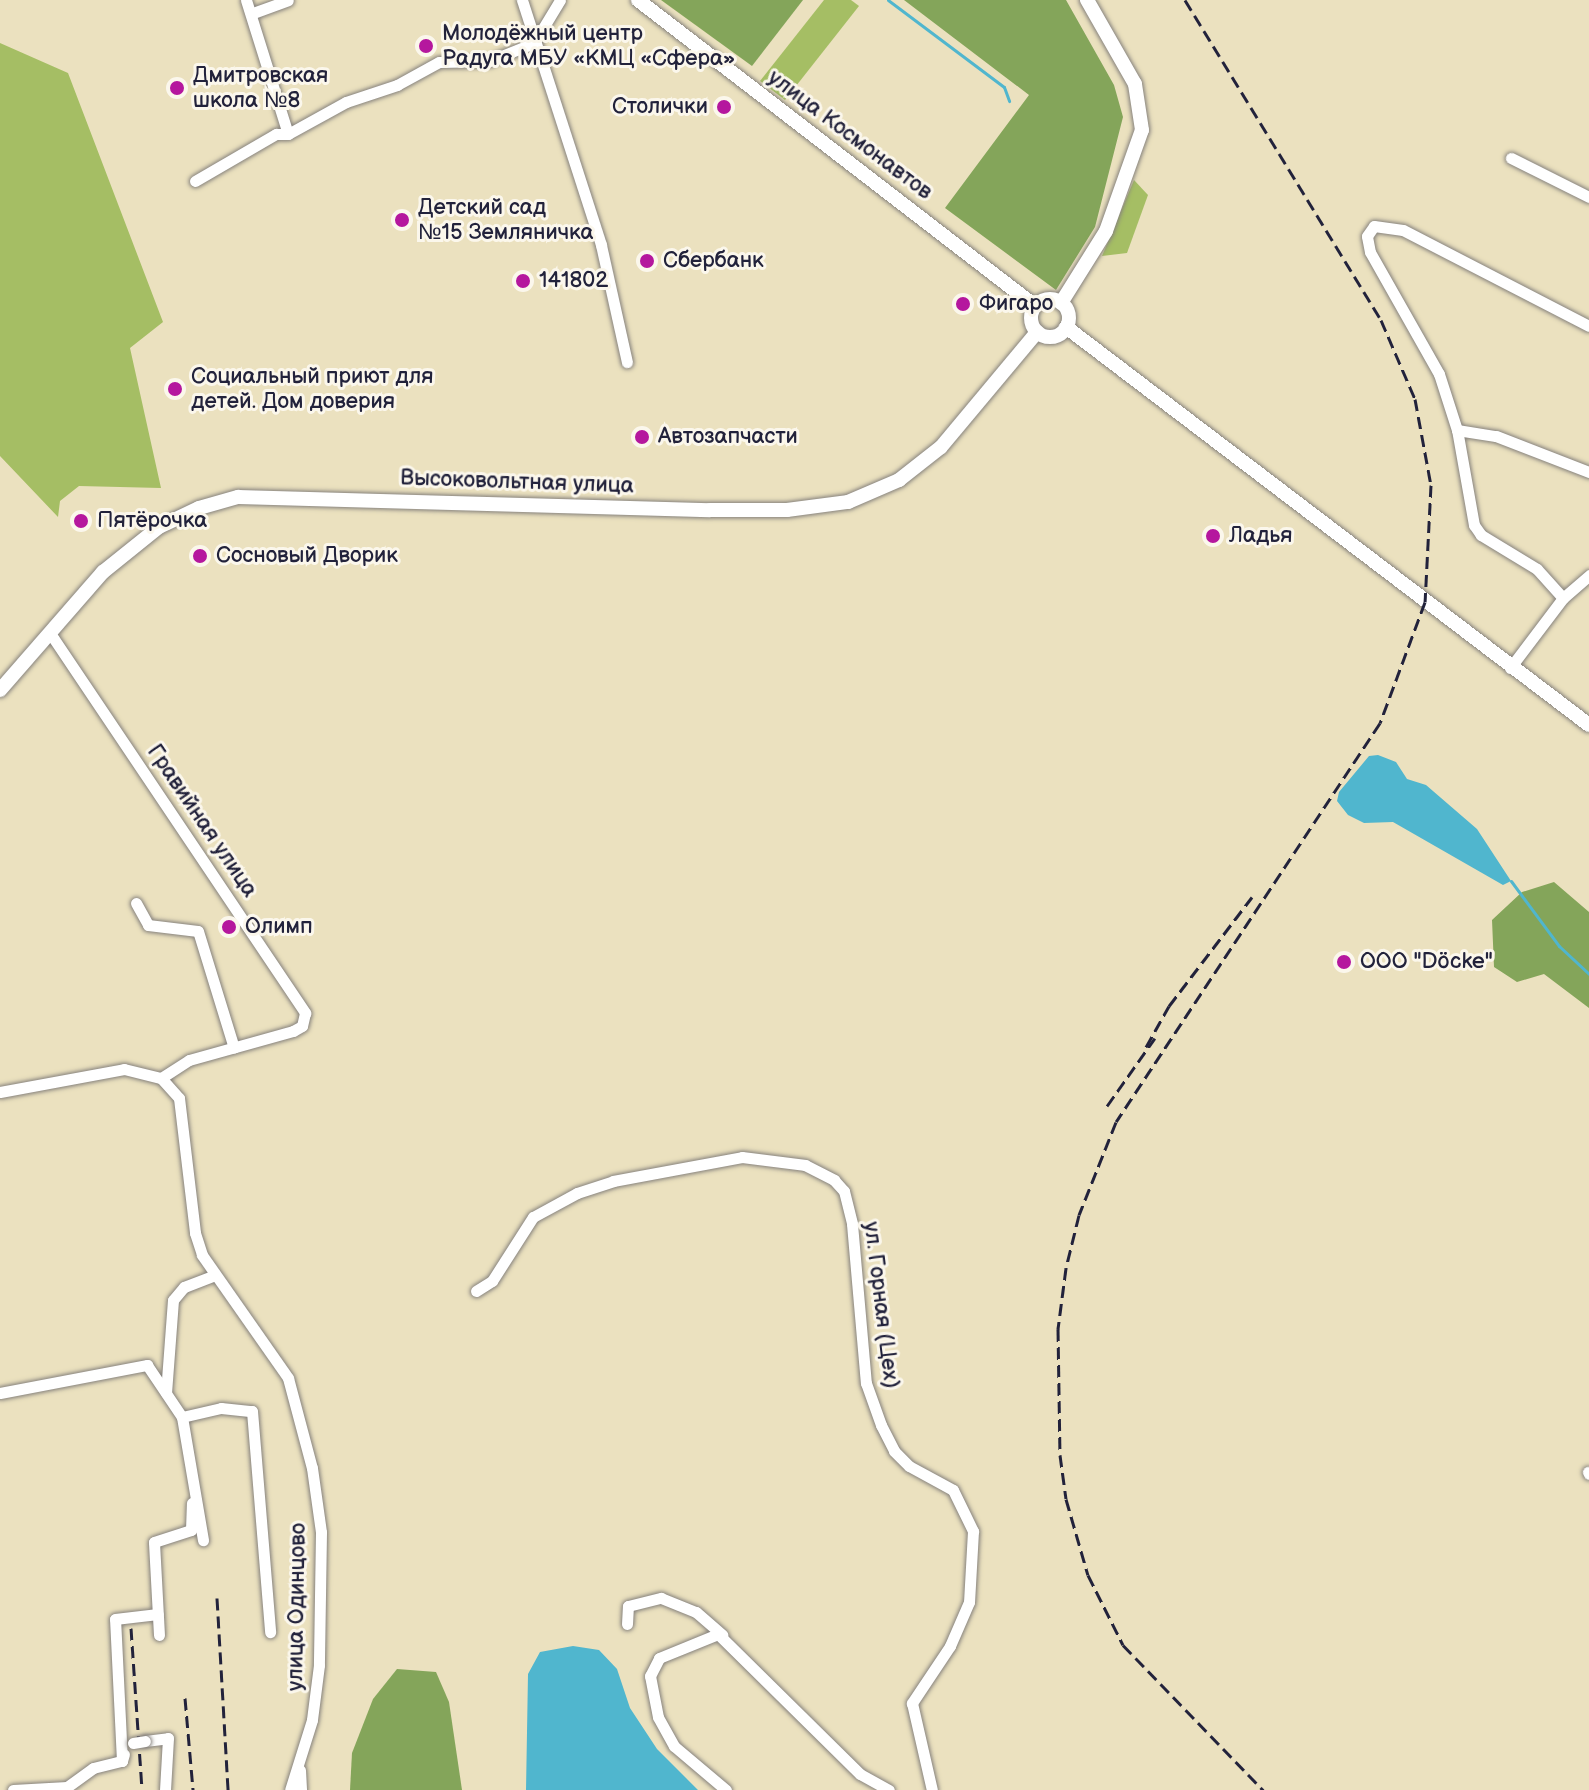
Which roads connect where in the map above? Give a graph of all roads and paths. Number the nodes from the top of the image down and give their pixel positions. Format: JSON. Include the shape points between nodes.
{"nodes":[{"id":1,"x":246,"y":0,"type":"edge"},
{"id":2,"x":288,"y":0,"type":"edge"},
{"id":3,"x":522,"y":0,"type":"edge"},
{"id":4,"x":560,"y":0,"type":"edge"},
{"id":5,"x":638,"y":0,"type":"edge"},
{"id":6,"x":1087,"y":0,"type":"edge"},
{"id":7,"x":253,"y":13,"type":"junction"},
{"id":8,"x":534,"y":43,"type":"junction"},
{"id":9,"x":288,"y":134,"type":"junction"},
{"id":10,"x":1511,"y":158,"type":"dead end"},
{"id":11,"x":195,"y":181,"type":"dead end"},
{"id":12,"x":1589,"y":197,"type":"edge"},
{"id":13,"x":1061,"y":303,"type":"junction"},
{"id":14,"x":1035,"y":306,"type":"junction"},
{"id":15,"x":1589,"y":326,"type":"edge"},
{"id":16,"x":1066,"y":327,"type":"junction"},
{"id":17,"x":1037,"y":332,"type":"junction"},
{"id":18,"x":627,"y":362,"type":"dead end"},
{"id":19,"x":1457,"y":430,"type":"junction"},
{"id":20,"x":1589,"y":472,"type":"edge"},
{"id":21,"x":1589,"y":575,"type":"edge"},
{"id":22,"x":1563,"y":598,"type":"junction"},
{"id":23,"x":50,"y":633,"type":"junction"},
{"id":24,"x":1510,"y":668,"type":"junction"},
{"id":25,"x":0,"y":690,"type":"edge"},
{"id":26,"x":1589,"y":725,"type":"edge"},
{"id":27,"x":136,"y":903,"type":"dead end"},
{"id":28,"x":234,"y":1048,"type":"junction"},
{"id":29,"x":161,"y":1078,"type":"junction"},
{"id":30,"x":0,"y":1092,"type":"edge"},
{"id":31,"x":213,"y":1276,"type":"junction"},
{"id":32,"x":476,"y":1291,"type":"dead end"},
{"id":33,"x":0,"y":1393,"type":"edge"},
{"id":34,"x":166,"y":1393,"type":"junction"},
{"id":35,"x":182,"y":1417,"type":"junction"},
{"id":36,"x":193,"y":1478,"type":"junction"},
{"id":37,"x":203,"y":1540,"type":"dead end"},
{"id":38,"x":158,"y":1614,"type":"junction"},
{"id":39,"x":627,"y":1624,"type":"dead end"},
{"id":40,"x":270,"y":1632,"type":"dead end"},
{"id":41,"x":159,"y":1635,"type":"dead end"},
{"id":42,"x":722,"y":1635,"type":"junction"},
{"id":43,"x":122,"y":1761,"type":"junction"},
{"id":44,"x":300,"y":1761,"type":"junction"},
{"id":45,"x":13,"y":1790,"type":"edge"},
{"id":46,"x":165,"y":1790,"type":"edge"},
{"id":47,"x":290,"y":1790,"type":"edge"},
{"id":48,"x":301,"y":1790,"type":"edge"},
{"id":49,"x":726,"y":1790,"type":"edge"},
{"id":50,"x":889,"y":1790,"type":"edge"},
{"id":51,"x":932,"y":1790,"type":"edge"}],
"edges":[{"from":1,"to":7,"type":"street"},
{"from":2,"to":7,"type":"street"},
{"from":3,"to":8,"type":"street"},
{"from":4,"to":8,"type":"street"},
{"from":5,"to":14,"type":"main road","name":"улица Космонавтов"},
{"from":6,"to":13,"type":"main road","via":[[1135,84],[1142,130],[1106,231]]},
{"from":7,"to":9,"type":"street"},
{"from":8,"to":9,"type":"street","via":[[489,61],[439,62]]},
{"from":8,"to":18,"type":"street","via":[[601,245]]},
{"from":9,"to":11,"type":"street","via":[[276,134]]},
{"from":10,"to":12,"type":"street"},
{"from":13,"to":14,"type":"main road","via":[[1048,299]]},
{"from":13,"to":16,"type":"main road","via":[[1068,315]]},
{"from":14,"to":17,"type":"main road","via":[[1031,320]]},
{"from":15,"to":19,"type":"street","via":[[1391,227],[1374,226],[1367,236],[1370,252],[1433,362]]},
{"from":16,"to":17,"type":"main road","via":[[1055,336]]},
{"from":16,"to":24,"type":"main road"},
{"from":17,"to":23,"type":"main road","name":"Высоковольтная улица","via":[[941,447],[899,480],[848,502],[787,510],[710,510],[238,497],[159,527],[103,572]]},
{"from":19,"to":20,"type":"street","via":[[1496,436]]},
{"from":19,"to":22,"type":"street","via":[[1474,525],[1481,535],[1537,569]]},
{"from":21,"to":22,"type":"street"},
{"from":22,"to":24,"type":"street"},
{"from":23,"to":25,"type":"main road","name":"Высоковольтная улица"},
{"from":23,"to":28,"type":"street","name":"Гравийная улица","via":[[301,1005],[306,1018],[293,1031]]},
{"from":24,"to":26,"type":"main road"},
{"from":27,"to":28,"type":"street","via":[[148,925],[198,931]]},
{"from":28,"to":29,"type":"street","via":[[189,1060]]},
{"from":29,"to":30,"type":"street","via":[[124,1069]]},
{"from":29,"to":31,"type":"street","name":"улица Одинцово","via":[[179,1098],[183,1113],[195,1233]]},
{"from":31,"to":34,"type":"street","via":[[184,1287],[173,1300]]},
{"from":31,"to":44,"type":"street","name":"улица Одинцово","via":[[288,1378],[312,1468],[321,1532],[320,1651],[312,1720]]},
{"from":32,"to":51,"type":"street","name":"ул. Горная (Цех)","via":[[492,1281],[533,1217],[613,1181],[742,1157],[805,1165],[834,1180],[844,1191],[852,1224],[866,1383],[881,1425],[909,1466],[953,1490],[973,1531],[969,1602],[950,1646],[912,1703]]},
{"from":33,"to":34,"type":"street","via":[[147,1365]]},
{"from":34,"to":35,"type":"street"},
{"from":35,"to":36,"type":"street"},
{"from":35,"to":40,"type":"street","via":[[221,1408],[252,1411]]},
{"from":36,"to":37,"type":"street"},
{"from":36,"to":38,"type":"street","via":[[191,1530],[154,1542]]},
{"from":38,"to":41,"type":"street"},
{"from":38,"to":43,"type":"street","via":[[115,1619]]},
{"from":39,"to":42,"type":"street","via":[[628,1606],[646,1597],[661,1598],[696,1612]]},
{"from":42,"to":49,"type":"street","via":[[659,1658],[650,1676],[658,1717],[674,1746]]},
{"from":42,"to":50,"type":"street","via":[[833,1750]]},
{"from":43,"to":45,"type":"street","via":[[93,1768],[67,1787]]},
{"from":43,"to":46,"type":"street","via":[[139,1742],[168,1738]]},
{"from":44,"to":47,"type":"street","name":"улица Одинцово"},
{"from":44,"to":48,"type":"street"}]}
